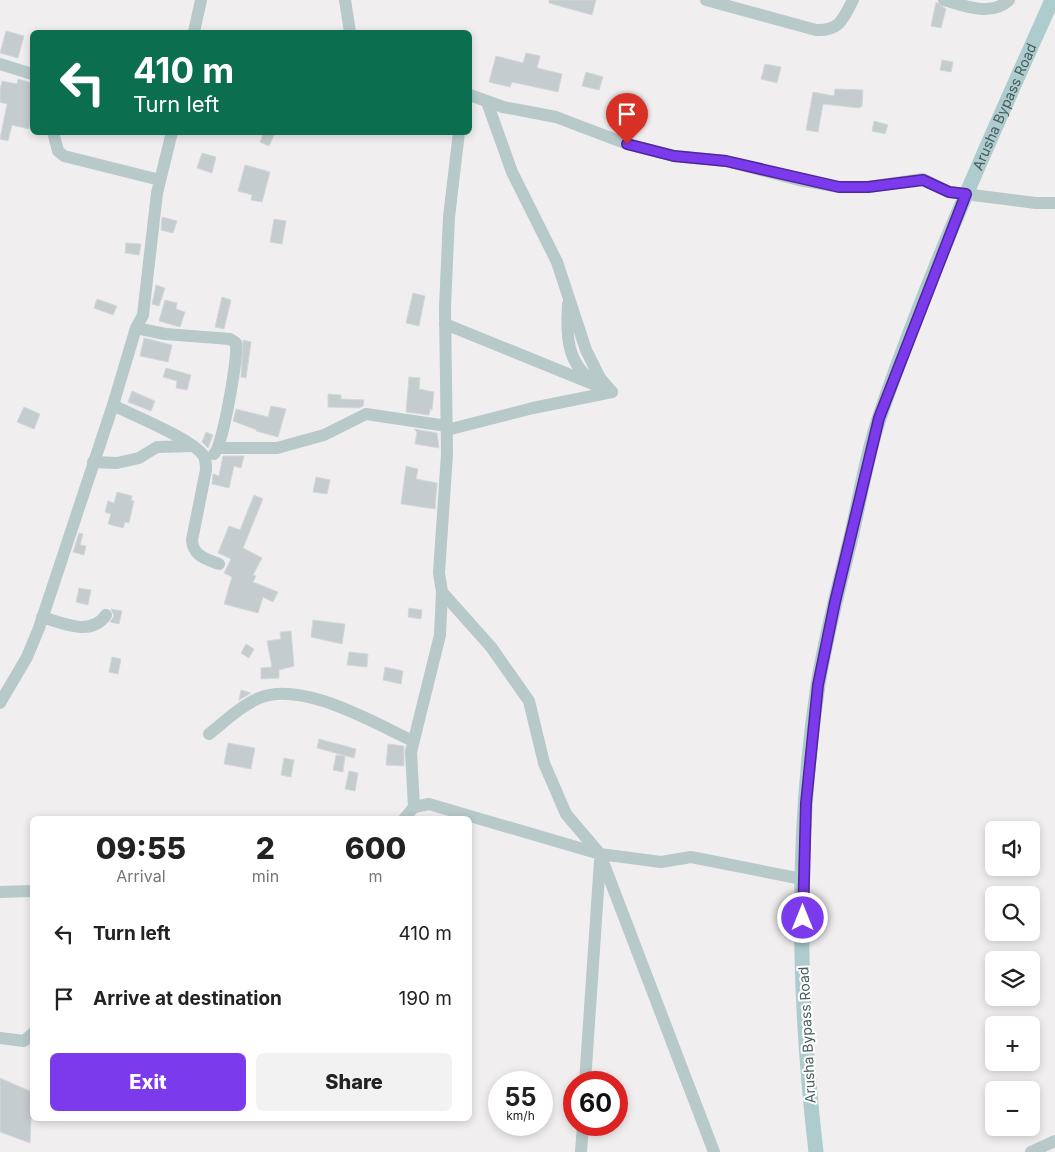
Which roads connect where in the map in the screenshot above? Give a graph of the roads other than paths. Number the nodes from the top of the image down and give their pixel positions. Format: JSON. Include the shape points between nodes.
{"nodes":[{"id":1,"x":201,"y":0,"type":"edge"},
{"id":2,"x":345,"y":0,"type":"edge"},
{"id":3,"x":706,"y":0,"type":"edge"},
{"id":4,"x":853,"y":0,"type":"edge"},
{"id":5,"x":944,"y":0,"type":"edge"},
{"id":6,"x":1009,"y":0,"type":"edge"},
{"id":7,"x":1052,"y":0,"type":"edge"},
{"id":8,"x":194,"y":30,"type":"edge"},
{"id":9,"x":350,"y":30,"type":"edge"},
{"id":10,"x":0,"y":64,"type":"edge"},
{"id":11,"x":30,"y":73,"type":"edge"},
{"id":12,"x":472,"y":96,"type":"edge"},
{"id":13,"x":487,"y":102,"type":"junction"},
{"id":14,"x":54,"y":135,"type":"edge"},
{"id":15,"x":171,"y":135,"type":"edge"},
{"id":16,"x":459,"y":135,"type":"edge"},
{"id":17,"x":160,"y":180,"type":"junction"},
{"id":18,"x":966,"y":194,"type":"junction"},
{"id":19,"x":1055,"y":203,"type":"edge"},
{"id":20,"x":445,"y":324,"type":"junction"},
{"id":21,"x":136,"y":328,"type":"junction"},
{"id":22,"x":612,"y":392,"type":"junction"},
{"id":23,"x":113,"y":405,"type":"junction"},
{"id":24,"x":447,"y":428,"type":"junction"},
{"id":25,"x":193,"y":446,"type":"junction"},
{"id":26,"x":219,"y":448,"type":"junction"},
{"id":27,"x":206,"y":460,"type":"junction"},
{"id":28,"x":93,"y":462,"type":"junction"},
{"id":29,"x":219,"y":564,"type":"dead end"},
{"id":30,"x":442,"y":592,"type":"junction"},
{"id":31,"x":106,"y":615,"type":"dead end"},
{"id":32,"x":42,"y":617,"type":"junction"},
{"id":33,"x":0,"y":703,"type":"edge"},
{"id":34,"x":209,"y":734,"type":"dead end"},
{"id":35,"x":413,"y":741,"type":"junction"},
{"id":36,"x":414,"y":807,"type":"junction"},
{"id":37,"x":406,"y":816,"type":"edge"},
{"id":38,"x":470,"y":816,"type":"edge"},
{"id":39,"x":472,"y":817,"type":"edge"},
{"id":40,"x":600,"y":854,"type":"junction"},
{"id":41,"x":802,"y":880,"type":"junction"},
{"id":42,"x":30,"y":891,"type":"edge"},
{"id":43,"x":0,"y":892,"type":"edge"},
{"id":44,"x":30,"y":1036,"type":"edge"},
{"id":45,"x":0,"y":1038,"type":"edge"},
{"id":46,"x":586,"y":1071,"type":"edge"},
{"id":47,"x":583,"y":1136,"type":"edge"},
{"id":48,"x":1055,"y":1142,"type":"edge"},
{"id":49,"x":582,"y":1152,"type":"edge"},
{"id":50,"x":714,"y":1152,"type":"edge"},
{"id":51,"x":816,"y":1152,"type":"edge"},
{"id":52,"x":1030,"y":1152,"type":"edge"}],
"edges":[{"from":1,"to":8,"type":"street"},
{"from":2,"to":9,"type":"street"},
{"from":3,"to":4,"type":"street","via":[[816,30],[827,30],[840,22]]},
{"from":5,"to":6,"type":"street","via":[[995,9]]},
{"from":7,"to":18,"type":"main road","name":"Arusha Bypass Road"},
{"from":10,"to":11,"type":"street"},
{"from":12,"to":13,"type":"street"},
{"from":13,"to":18,"type":"street","via":[[556,117],[627,144],[674,156],[726,161],[839,187],[923,180],[949,192]]},
{"from":13,"to":22,"type":"street","via":[[512,172],[557,262],[586,350],[600,378]]},
{"from":14,"to":17,"type":"street","via":[[58,151],[64,156]]},
{"from":15,"to":17,"type":"street"},
{"from":16,"to":20,"type":"street","via":[[449,217]]},
{"from":17,"to":21,"type":"street","via":[[143,316]]},
{"from":18,"to":19,"type":"street"},
{"from":18,"to":41,"type":"main road","name":"Arusha Bypass Road","via":[[879,418],[818,685],[804,822]]},
{"from":20,"to":22,"type":"street"},
{"from":20,"to":24,"type":"street"},
{"from":21,"to":23,"type":"street"},
{"from":21,"to":26,"type":"street","via":[[236,342]]},
{"from":22,"to":24,"type":"street"},
{"from":23,"to":25,"type":"street"},
{"from":23,"to":28,"type":"street"},
{"from":24,"to":26,"type":"street","via":[[366,414],[324,435],[277,448]]},
{"from":24,"to":30,"type":"street","via":[[439,573]]},
{"from":25,"to":27,"type":"street"},
{"from":25,"to":28,"type":"street","via":[[157,447],[139,458],[117,463]]},
{"from":26,"to":27,"type":"street"},
{"from":27,"to":29,"type":"street","via":[[192,547],[202,558]]},
{"from":28,"to":32,"type":"street"},
{"from":30,"to":35,"type":"street","via":[[437,651]]},
{"from":30,"to":40,"type":"street","via":[[490,646],[529,701],[544,764],[566,814]]},
{"from":31,"to":32,"type":"street","via":[[95,626],[85,628]]},
{"from":32,"to":33,"type":"street","via":[[31,648]]},
{"from":34,"to":35,"type":"street","via":[[260,698],[286,694],[319,700]]},
{"from":35,"to":36,"type":"street"},
{"from":36,"to":37,"type":"street"},
{"from":36,"to":38,"type":"street","via":[[429,804]]},
{"from":39,"to":40,"type":"street"},
{"from":40,"to":41,"type":"street","via":[[661,862],[691,857]]},
{"from":40,"to":46,"type":"street"},
{"from":40,"to":50,"type":"street"},
{"from":41,"to":51,"type":"main road","name":"Arusha Bypass Road","via":[[809,1081]]},
{"from":42,"to":43,"type":"street"},
{"from":44,"to":45,"type":"street","via":[[24,1041]]},
{"from":47,"to":49,"type":"street"},
{"from":48,"to":52,"type":"street"}]}
